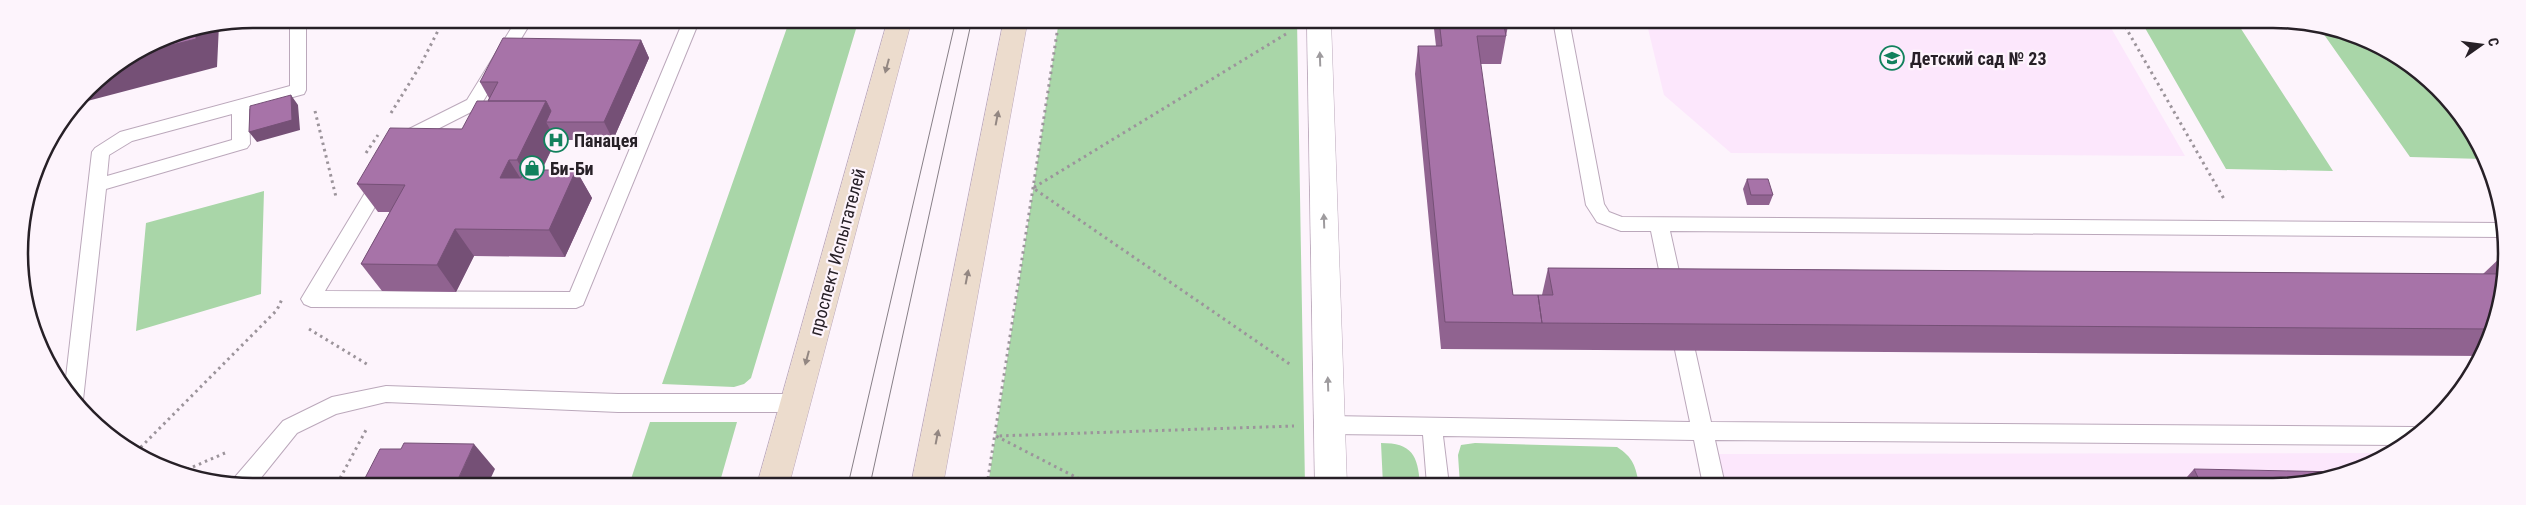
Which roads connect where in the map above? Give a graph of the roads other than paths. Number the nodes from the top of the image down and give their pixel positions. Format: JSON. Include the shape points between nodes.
{"nodes":[{"id":1,"x":298,"y":28,"type":"edge"},
{"id":2,"x":519,"y":28,"type":"edge"},
{"id":3,"x":688,"y":28,"type":"edge"},
{"id":4,"x":898,"y":28,"type":"edge"},
{"id":5,"x":1014,"y":28,"type":"edge"},
{"id":6,"x":1318,"y":28,"type":"edge"},
{"id":7,"x":1562,"y":28,"type":"edge"},
{"id":8,"x":240,"y":105,"type":"junction"},
{"id":9,"x":98,"y":185,"type":"junction"},
{"id":10,"x":1659,"y":225,"type":"junction"},
{"id":11,"x":2497,"y":230,"type":"edge"},
{"id":12,"x":1674,"y":296,"type":"edge"},
{"id":13,"x":1685,"y":350,"type":"edge"},
{"id":14,"x":74,"y":389,"type":"edge"},
{"id":15,"x":795,"y":403,"type":"junction"},
{"id":16,"x":1317,"y":425,"type":"junction"},
{"id":17,"x":1432,"y":425,"type":"junction"},
{"id":18,"x":1703,"y":431,"type":"junction"},
{"id":19,"x":2404,"y":436,"type":"edge"},
{"id":20,"x":248,"y":478,"type":"edge"},
{"id":21,"x":775,"y":478,"type":"edge"},
{"id":22,"x":929,"y":478,"type":"edge"},
{"id":23,"x":1329,"y":478,"type":"edge"},
{"id":24,"x":1437,"y":478,"type":"edge"},
{"id":25,"x":1713,"y":478,"type":"edge"}],
"edges":[{"from":1,"to":8,"type":"lane","via":[[298,90]]},
{"from":2,"to":3,"type":"lane","via":[[473,104],[407,137],[311,299],[576,300]]},
{"from":4,"to":15,"type":"main road","name":"проспект Испытателей","one_way":true},
{"from":22,"to":5,"type":"main road","one_way":true},
{"from":16,"to":6,"type":"street","one_way":true},
{"from":7,"to":10,"type":"lane","via":[[1595,205],[1603,217],[1621,224]]},
{"from":8,"to":9,"type":"lane","via":[[126,136],[101,152]]},
{"from":8,"to":9,"type":"lane","via":[[241,144]]},
{"from":9,"to":14,"type":"lane"},
{"from":10,"to":11,"type":"lane"},
{"from":10,"to":12,"type":"lane"},
{"from":13,"to":18,"type":"lane"},
{"from":15,"to":20,"type":"lane","via":[[618,403],[386,394],[332,406],[290,427]]},
{"from":15,"to":21,"type":"main road","name":"проспект Испытателей"},
{"from":16,"to":17,"type":"lane"},
{"from":16,"to":23,"type":"street"},
{"from":17,"to":18,"type":"lane"},
{"from":17,"to":24,"type":"lane"},
{"from":18,"to":19,"type":"lane"},
{"from":18,"to":25,"type":"lane"}]}
